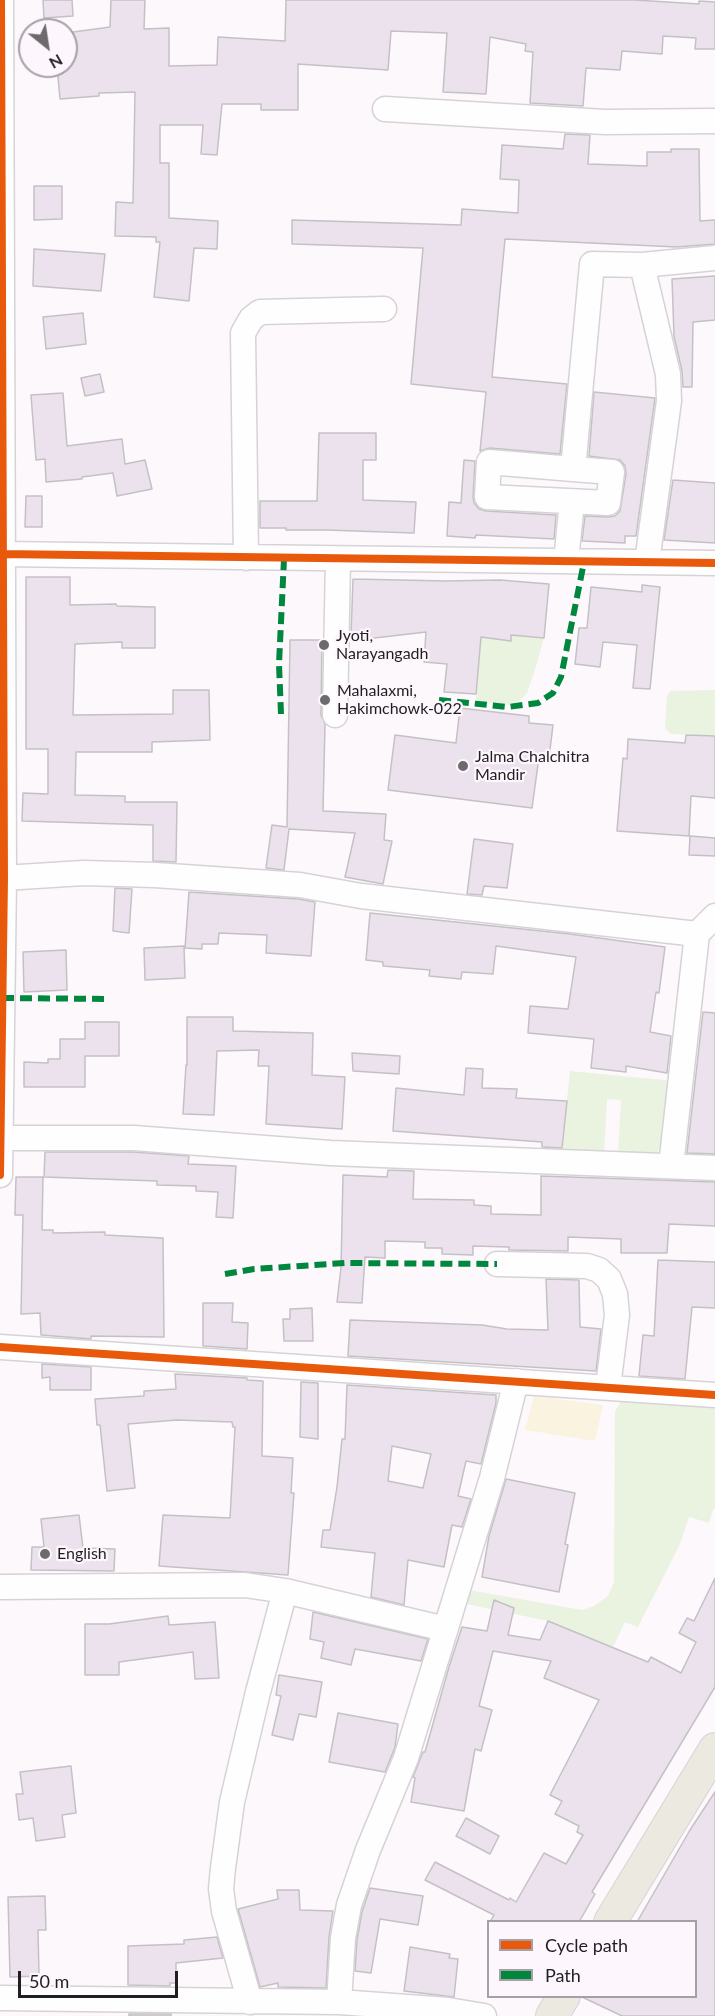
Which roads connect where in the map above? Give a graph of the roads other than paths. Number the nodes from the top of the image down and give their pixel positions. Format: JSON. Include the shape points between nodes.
{"nodes":[{"id":1,"x":1,"y":0,"type":"edge"},
{"id":2,"x":1,"y":108,"type":"edge"},
{"id":3,"x":385,"y":109,"type":"dead end"},
{"id":4,"x":715,"y":121,"type":"edge"},
{"id":5,"x":1,"y":240,"type":"edge"},
{"id":6,"x":715,"y":258,"type":"edge"},
{"id":7,"x":642,"y":265,"type":"junction"},
{"id":8,"x":384,"y":309,"type":"dead end"},
{"id":9,"x":573,"y":469,"type":"junction"},
{"id":10,"x":572,"y":502,"type":"junction"},
{"id":11,"x":2,"y":554,"type":"edge"},
{"id":12,"x":246,"y":558,"type":"junction"},
{"id":13,"x":338,"y":559,"type":"junction"},
{"id":14,"x":566,"y":561,"type":"junction"},
{"id":15,"x":647,"y":562,"type":"junction"},
{"id":16,"x":715,"y":563,"type":"edge"},
{"id":17,"x":335,"y":715,"type":"dead end"},
{"id":18,"x":4,"y":878,"type":"junction"},
{"id":19,"x":715,"y":916,"type":"edge"},
{"id":20,"x":697,"y":934,"type":"junction"},
{"id":21,"x":1,"y":945,"type":"edge"},
{"id":22,"x":0,"y":1138,"type":"edge"},
{"id":23,"x":671,"y":1166,"type":"junction"},
{"id":24,"x":715,"y":1168,"type":"edge"},
{"id":25,"x":0,"y":1175,"type":"edge"},
{"id":26,"x":497,"y":1264,"type":"dead end"},
{"id":27,"x":0,"y":1347,"type":"edge"},
{"id":28,"x":516,"y":1381,"type":"junction"},
{"id":29,"x":608,"y":1387,"type":"junction"},
{"id":30,"x":715,"y":1395,"type":"edge"},
{"id":31,"x":0,"y":1587,"type":"edge"},
{"id":32,"x":285,"y":1591,"type":"junction"},
{"id":33,"x":446,"y":1629,"type":"junction"},
{"id":34,"x":715,"y":1749,"type":"edge"},
{"id":35,"x":611,"y":1920,"type":"edge"},
{"id":36,"x":0,"y":1998,"type":"edge"},
{"id":37,"x":563,"y":1998,"type":"edge"},
{"id":38,"x":339,"y":2002,"type":"junction"},
{"id":39,"x":259,"y":2007,"type":"edge"},
{"id":40,"x":484,"y":2016,"type":"edge"},
{"id":41,"x":552,"y":2016,"type":"edge"}],
"edges":[{"from":1,"to":2,"type":"street"},
{"from":2,"to":5,"type":"street"},
{"from":3,"to":4,"type":"street","via":[[605,122]]},
{"from":5,"to":11,"type":"street"},
{"from":6,"to":7,"type":"street"},
{"from":7,"to":9,"type":"street","via":[[592,264]]},
{"from":7,"to":15,"type":"street","via":[[668,374],[669,401]]},
{"from":8,"to":12,"type":"street","via":[[260,312],[243,333]]},
{"from":9,"to":10,"type":"street","via":[[612,472],[608,503]]},
{"from":9,"to":10,"type":"street","via":[[489,462],[487,497]]},
{"from":10,"to":14,"type":"street"},
{"from":11,"to":12,"type":"street"},
{"from":11,"to":18,"type":"street"},
{"from":12,"to":13,"type":"street"},
{"from":13,"to":14,"type":"street"},
{"from":13,"to":17,"type":"street"},
{"from":14,"to":15,"type":"street"},
{"from":15,"to":16,"type":"street"},
{"from":18,"to":20,"type":"street","via":[[82,873],[300,885],[361,896]]},
{"from":18,"to":21,"type":"street"},
{"from":19,"to":20,"type":"street"},
{"from":20,"to":23,"type":"street"},
{"from":21,"to":22,"type":"street"},
{"from":22,"to":23,"type":"street","via":[[134,1138],[330,1153]]},
{"from":22,"to":25,"type":"street"},
{"from":23,"to":24,"type":"street"},
{"from":26,"to":29,"type":"street","via":[[587,1266],[609,1279],[617,1315]]},
{"from":27,"to":28,"type":"street"},
{"from":28,"to":29,"type":"street"},
{"from":28,"to":33,"type":"street","via":[[492,1478]]},
{"from":29,"to":30,"type":"street"},
{"from":31,"to":32,"type":"street","via":[[245,1586]]},
{"from":32,"to":33,"type":"street"},
{"from":32,"to":39,"type":"street","via":[[232,1802],[221,1889],[224,1911]]},
{"from":33,"to":38,"type":"street","via":[[406,1758],[349,1905]]},
{"from":34,"to":35,"type":"main road"},
{"from":36,"to":39,"type":"street"},
{"from":37,"to":41,"type":"main road"},
{"from":38,"to":39,"type":"street"},
{"from":38,"to":40,"type":"street"}]}
